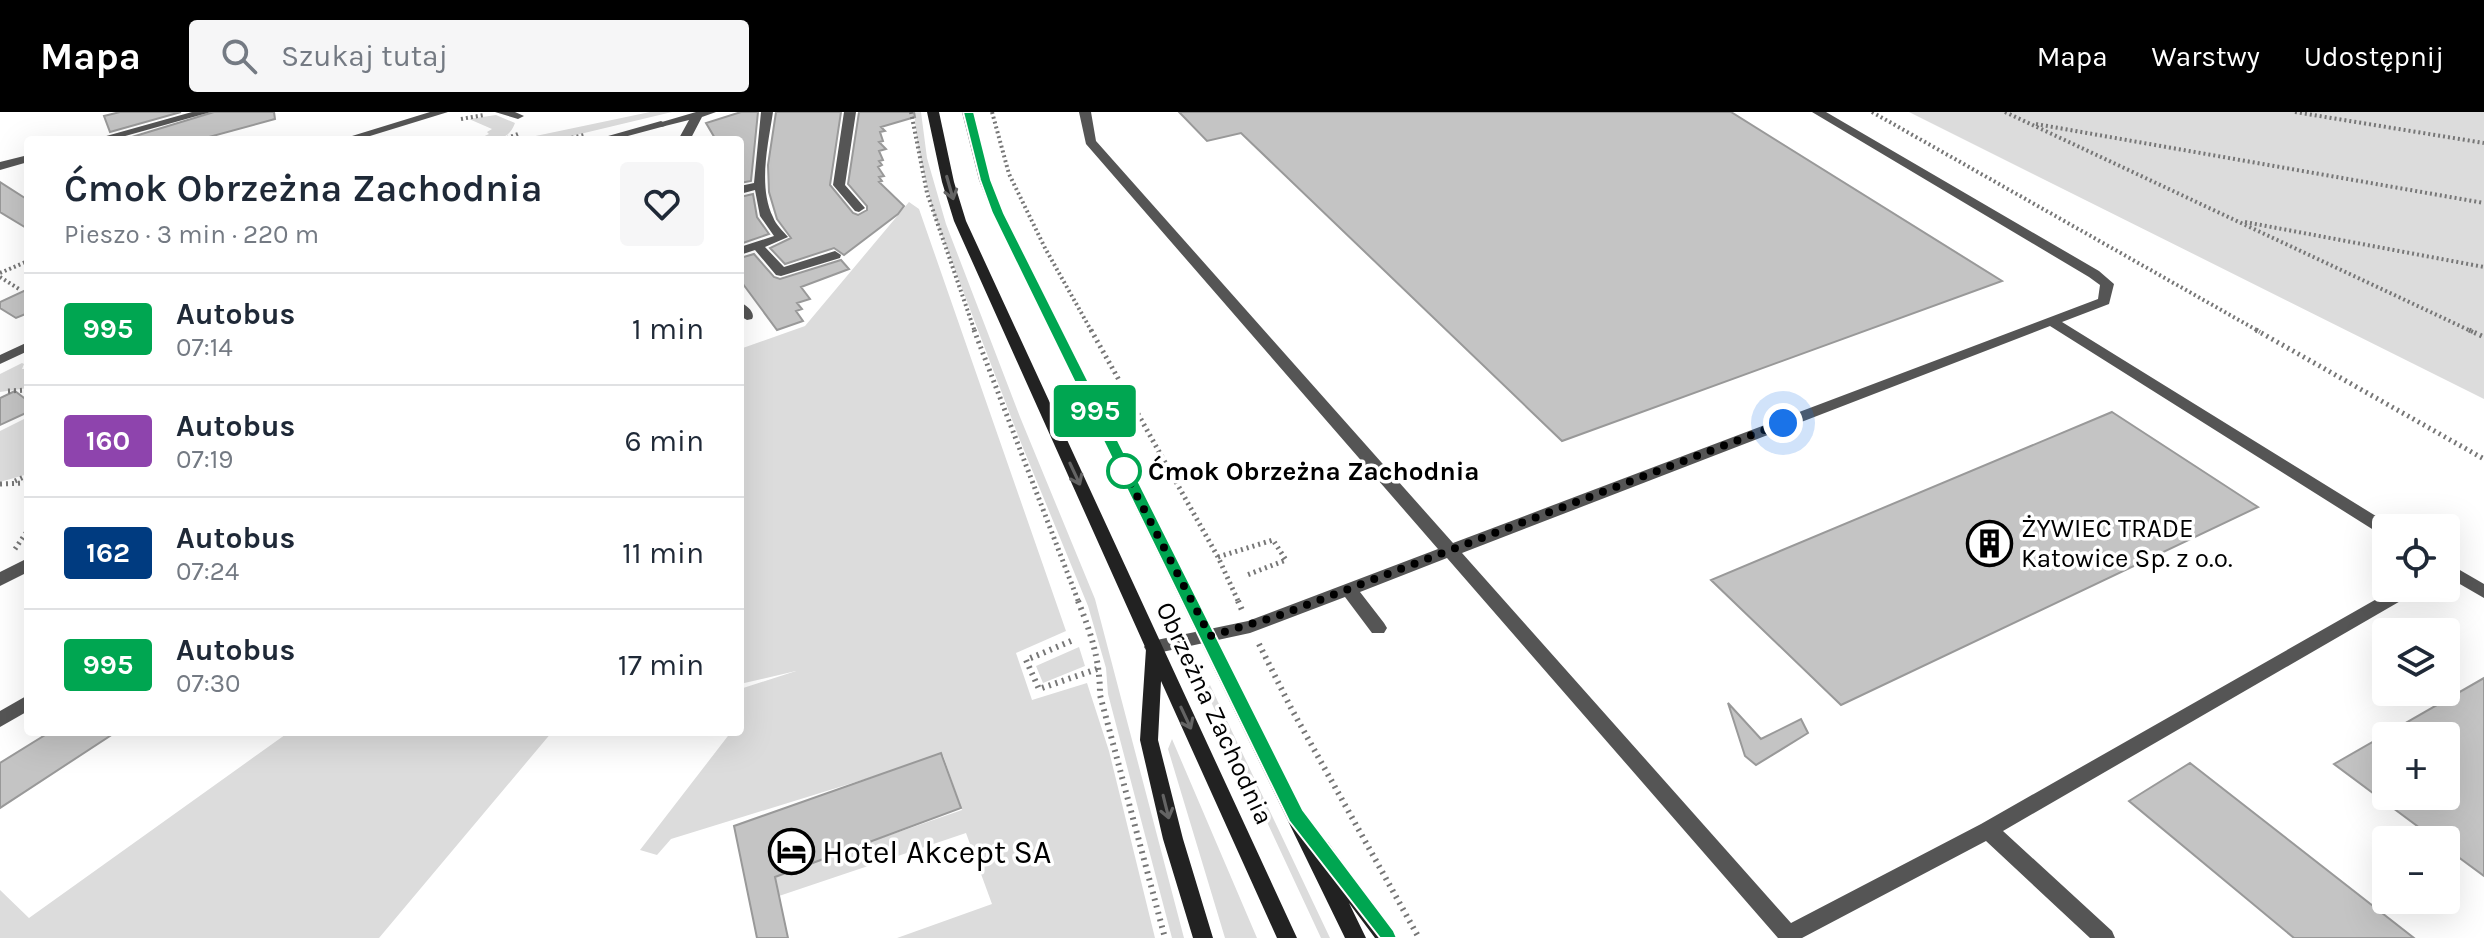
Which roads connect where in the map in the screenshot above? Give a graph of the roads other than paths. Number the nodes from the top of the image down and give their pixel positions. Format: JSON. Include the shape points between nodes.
{"nodes":[{"id":1,"x":205,"y":112,"type":"edge"},
{"id":2,"x":442,"y":112,"type":"edge"},
{"id":3,"x":767,"y":112,"type":"edge"},
{"id":4,"x":850,"y":112,"type":"edge"},
{"id":5,"x":933,"y":112,"type":"edge"},
{"id":6,"x":968,"y":112,"type":"edge"},
{"id":7,"x":1085,"y":112,"type":"edge"},
{"id":8,"x":1818,"y":112,"type":"edge"},
{"id":9,"x":497,"y":113,"type":"edge"},
{"id":10,"x":706,"y":113,"type":"edge"},
{"id":11,"x":518,"y":116,"type":"dead end"},
{"id":12,"x":113,"y":136,"type":"edge"},
{"id":13,"x":359,"y":136,"type":"edge"},
{"id":14,"x":615,"y":136,"type":"edge"},
{"id":15,"x":687,"y":136,"type":"edge"},
{"id":16,"x":24,"y":159,"type":"edge"},
{"id":17,"x":0,"y":166,"type":"edge"},
{"id":18,"x":761,"y":185,"type":"junction"},
{"id":19,"x":744,"y":189,"type":"edge"},
{"id":20,"x":859,"y":208,"type":"dead end"},
{"id":21,"x":757,"y":245,"type":"junction"},
{"id":22,"x":744,"y":250,"type":"edge"},
{"id":23,"x":835,"y":255,"type":"dead end"},
{"id":24,"x":2050,"y":320,"type":"junction"},
{"id":25,"x":24,"y":348,"type":"edge"},
{"id":26,"x":0,"y":360,"type":"edge"},
{"id":27,"x":2372,"y":521,"type":"edge"},
{"id":28,"x":1449,"y":551,"type":"junction"},
{"id":29,"x":24,"y":566,"type":"edge"},
{"id":30,"x":2460,"y":577,"type":"edge"},
{"id":31,"x":0,"y":580,"type":"edge"},
{"id":32,"x":1349,"y":590,"type":"junction"},
{"id":33,"x":2484,"y":592,"type":"edge"},
{"id":34,"x":2386,"y":602,"type":"edge"},
{"id":35,"x":1378,"y":628,"type":"dead end"},
{"id":36,"x":1210,"y":636,"type":"junction"},
{"id":37,"x":1153,"y":647,"type":"junction"},
{"id":38,"x":24,"y":705,"type":"edge"},
{"id":39,"x":0,"y":720,"type":"edge"},
{"id":40,"x":1296,"y":815,"type":"junction"},
{"id":41,"x":1988,"y":830,"type":"junction"},
{"id":42,"x":1790,"y":936,"type":"edge"},
{"id":43,"x":1203,"y":938,"type":"edge"},
{"id":44,"x":1287,"y":938,"type":"edge"},
{"id":45,"x":1356,"y":938,"type":"edge"},
{"id":46,"x":1387,"y":938,"type":"edge"},
{"id":47,"x":2105,"y":938,"type":"edge"}],
"edges":[{"from":1,"to":12,"type":"street"},
{"from":2,"to":13,"type":"street"},
{"from":3,"to":18,"type":"street"},
{"from":4,"to":20,"type":"street","via":[[839,185]]},
{"from":5,"to":37,"type":"street","name":"Obrzeżna Zachodnia","one_way":true,"via":[[960,221]]},
{"from":6,"to":36,"type":"street","name":"Obrzeżna Zachodnia","via":[[998,213]]},
{"from":7,"to":28,"type":"street","via":[[1090,142]]},
{"from":8,"to":24,"type":"street","via":[[2107,284],[2104,301]]},
{"from":9,"to":11,"type":"street"},
{"from":10,"to":14,"type":"street"},
{"from":10,"to":15,"type":"street"},
{"from":16,"to":17,"type":"street"},
{"from":18,"to":19,"type":"street"},
{"from":18,"to":21,"type":"street","via":[[767,218],[782,237]]},
{"from":21,"to":22,"type":"street"},
{"from":21,"to":23,"type":"street","via":[[781,272]]},
{"from":24,"to":27,"type":"street"},
{"from":24,"to":28,"type":"street"},
{"from":25,"to":26,"type":"street"},
{"from":28,"to":32,"type":"street"},
{"from":28,"to":42,"type":"street"},
{"from":29,"to":31,"type":"street"},
{"from":30,"to":33,"type":"street"},
{"from":32,"to":35,"type":"street"},
{"from":32,"to":36,"type":"street","via":[[1250,627]]},
{"from":34,"to":41,"type":"street"},
{"from":36,"to":37,"type":"street"},
{"from":36,"to":40,"type":"street","name":"Obrzeżna Zachodnia"},
{"from":37,"to":43,"type":"street","one_way":true,"via":[[1149,740]]},
{"from":37,"to":44,"type":"street","name":"Obrzeżna Zachodnia","one_way":true},
{"from":38,"to":39,"type":"street"},
{"from":40,"to":45,"type":"street","name":"Obrzeżna Zachodnia"},
{"from":40,"to":46,"type":"street"},
{"from":41,"to":42,"type":"street"},
{"from":41,"to":47,"type":"street"}]}
